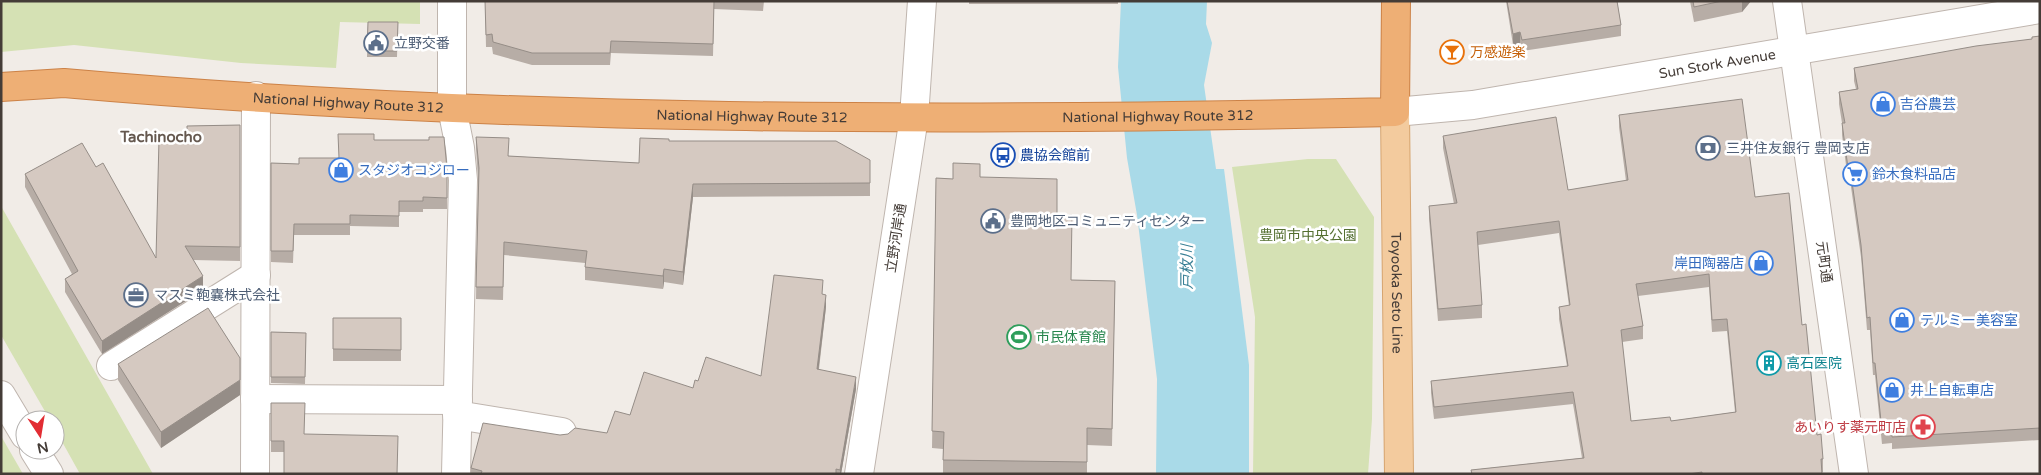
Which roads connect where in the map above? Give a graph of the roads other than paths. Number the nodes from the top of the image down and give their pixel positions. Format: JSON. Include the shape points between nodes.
{"nodes":[{"id":1,"x":452,"y":1,"type":"edge"},
{"id":2,"x":922,"y":1,"type":"edge"},
{"id":3,"x":1396,"y":1,"type":"edge"},
{"id":4,"x":1787,"y":1,"type":"edge"},
{"id":5,"x":2040,"y":9,"type":"edge"},
{"id":6,"x":1794,"y":51,"type":"junction"},
{"id":7,"x":1,"y":87,"type":"edge"},
{"id":8,"x":256,"y":96,"type":"junction"},
{"id":9,"x":452,"y":108,"type":"junction"},
{"id":10,"x":1395,"y":112,"type":"junction"},
{"id":11,"x":914,"y":117,"type":"junction"},
{"id":12,"x":256,"y":275,"type":"junction"},
{"id":13,"x":111,"y":366,"type":"dead end"},
{"id":14,"x":1,"y":395,"type":"edge"},
{"id":15,"x":255,"y":399,"type":"junction"},
{"id":16,"x":458,"y":408,"type":"junction"},
{"id":17,"x":15,"y":418,"type":"edge"},
{"id":18,"x":562,"y":432,"type":"dead end"},
{"id":19,"x":40,"y":460,"type":"edge"},
{"id":20,"x":49,"y":474,"type":"edge"},
{"id":21,"x":255,"y":474,"type":"edge"},
{"id":22,"x":456,"y":474,"type":"edge"},
{"id":23,"x":859,"y":474,"type":"edge"},
{"id":24,"x":1399,"y":474,"type":"edge"},
{"id":25,"x":1854,"y":474,"type":"edge"}],
"edges":[{"from":1,"to":9,"type":"street"},
{"from":2,"to":11,"type":"street","name":"立野河岸通"},
{"from":3,"to":10,"type":"highway"},
{"from":4,"to":6,"type":"street","name":"元町通"},
{"from":5,"to":6,"type":"street","name":"Sun Stork Avenue"},
{"from":6,"to":10,"type":"street","name":"Sun Stork Avenue","via":[[1474,105]]},
{"from":6,"to":25,"type":"street","name":"元町通"},
{"from":7,"to":8,"type":"highway","name":"National Highway Route 312","via":[[64,83]]},
{"from":8,"to":9,"type":"highway","name":"National Highway Route 312"},
{"from":8,"to":12,"type":"street"},
{"from":9,"to":11,"type":"highway","name":"National Highway Route 312","via":[[677,116]]},
{"from":9,"to":16,"type":"street","via":[[463,180]]},
{"from":10,"to":11,"type":"highway","name":"National Highway Route 312"},
{"from":10,"to":24,"type":"main road","name":"Toyooka Seto Line"},
{"from":11,"to":23,"type":"street","name":"立野河岸通"},
{"from":12,"to":13,"type":"street"},
{"from":12,"to":15,"type":"street"},
{"from":14,"to":17,"type":"street"},
{"from":15,"to":16,"type":"street"},
{"from":15,"to":21,"type":"street"},
{"from":16,"to":18,"type":"street"},
{"from":16,"to":22,"type":"street"},
{"from":19,"to":20,"type":"street"}]}
